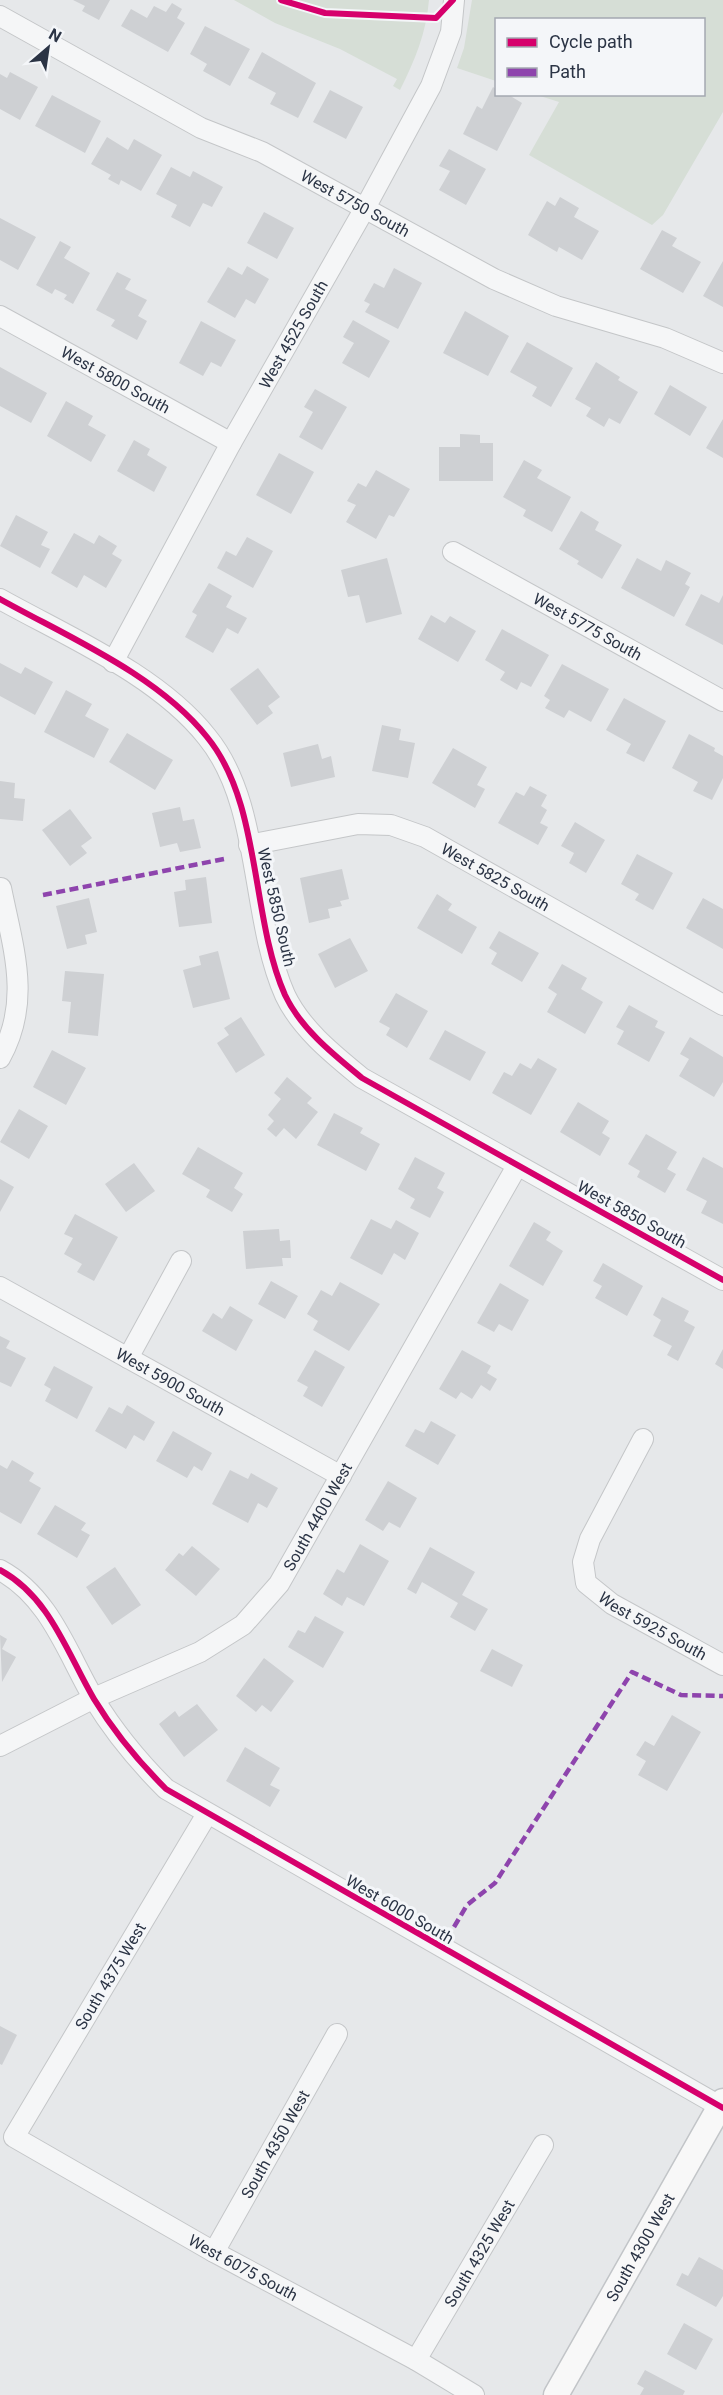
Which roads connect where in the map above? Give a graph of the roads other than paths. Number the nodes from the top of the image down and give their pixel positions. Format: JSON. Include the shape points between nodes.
{"nodes":[{"id":1,"x":454,"y":0,"type":"edge"},
{"id":2,"x":0,"y":16,"type":"edge"},
{"id":3,"x":365,"y":208,"type":"junction"},
{"id":4,"x":0,"y":316,"type":"edge"},
{"id":5,"x":723,"y":363,"type":"edge"},
{"id":6,"x":231,"y":442,"type":"junction"},
{"id":7,"x":453,"y":552,"type":"dead end"},
{"id":8,"x":0,"y":599,"type":"edge"},
{"id":9,"x":113,"y":662,"type":"junction"},
{"id":10,"x":723,"y":701,"type":"edge"},
{"id":11,"x":249,"y":845,"type":"junction"},
{"id":12,"x":1,"y":888,"type":"edge"},
{"id":13,"x":723,"y":1005,"type":"edge"},
{"id":14,"x":0,"y":1058,"type":"edge"},
{"id":15,"x":516,"y":1166,"type":"junction"},
{"id":16,"x":181,"y":1261,"type":"dead end"},
{"id":17,"x":723,"y":1280,"type":"edge"},
{"id":18,"x":0,"y":1287,"type":"edge"},
{"id":19,"x":128,"y":1358,"type":"junction"},
{"id":20,"x":643,"y":1439,"type":"dead end"},
{"id":21,"x":341,"y":1476,"type":"junction"},
{"id":22,"x":0,"y":1570,"type":"edge"},
{"id":23,"x":723,"y":1665,"type":"edge"},
{"id":24,"x":94,"y":1698,"type":"junction"},
{"id":25,"x":0,"y":1746,"type":"edge"},
{"id":26,"x":207,"y":1814,"type":"junction"},
{"id":27,"x":338,"y":2034,"type":"dead end"},
{"id":28,"x":722,"y":2105,"type":"edge"},
{"id":29,"x":14,"y":2137,"type":"joint"},
{"id":30,"x":543,"y":2145,"type":"dead end"},
{"id":31,"x":214,"y":2252,"type":"junction"},
{"id":32,"x":416,"y":2360,"type":"junction"},
{"id":33,"x":474,"y":2395,"type":"edge"},
{"id":34,"x":556,"y":2395,"type":"edge"}],
"edges":[{"from":1,"to":3,"type":"street","name":"West 4525 South","via":[[450,32],[431,86]]},
{"from":2,"to":3,"type":"street","name":"West 5750 South","via":[[201,128],[262,152]]},
{"from":3,"to":5,"type":"street","name":"West 5750 South","via":[[494,279],[546,302],[665,339]]},
{"from":3,"to":6,"type":"street","name":"West 4525 South"},
{"from":4,"to":6,"type":"street","name":"West 5800 South"},
{"from":6,"to":9,"type":"street","name":"West 4525 South"},
{"from":7,"to":10,"type":"street","name":"West 5775 South"},
{"from":8,"to":9,"type":"street","name":"West 5850 South"},
{"from":9,"to":11,"type":"street","name":"West 5850 South","via":[[174,702],[208,738],[237,788]]},
{"from":11,"to":13,"type":"street","name":"West 5825 South","via":[[358,824],[391,825],[425,837]]},
{"from":11,"to":15,"type":"street","name":"West 5850 South","via":[[275,965],[286,997],[318,1040],[362,1078]]},
{"from":12,"to":14,"type":"street","via":[[17,969],[19,1002],[12,1037]]},
{"from":15,"to":17,"type":"street","name":"West 5850 South"},
{"from":15,"to":21,"type":"street","name":"South 4400 West"},
{"from":16,"to":19,"type":"street"},
{"from":18,"to":19,"type":"street","name":"West 5900 South"},
{"from":19,"to":21,"type":"street","name":"West 5900 South"},
{"from":20,"to":23,"type":"street","name":"West 5925 South","via":[[590,1539],[583,1562],[586,1583],[612,1604]]},
{"from":21,"to":24,"type":"street","name":"South 4400 West","via":[[279,1584],[243,1625],[200,1652]]},
{"from":22,"to":24,"type":"street","name":"West 6000 South","via":[[30,1593],[55,1625]]},
{"from":24,"to":25,"type":"street","name":"South 4400 West"},
{"from":24,"to":26,"type":"street","name":"West 6000 South","via":[[141,1764],[166,1789]]},
{"from":26,"to":28,"type":"street","name":"West 6000 South"},
{"from":26,"to":29,"type":"street","name":"South 4375 West"},
{"from":27,"to":31,"type":"street","name":"South 4350 West"},
{"from":28,"to":34,"type":"main road","name":"South 4300 West"},
{"from":29,"to":31,"type":"street","name":"West 6075 South"},
{"from":30,"to":32,"type":"street","name":"South 4325 West"},
{"from":31,"to":32,"type":"street","name":"West 6075 South"},
{"from":32,"to":33,"type":"street","name":"West 6075 South"}]}
